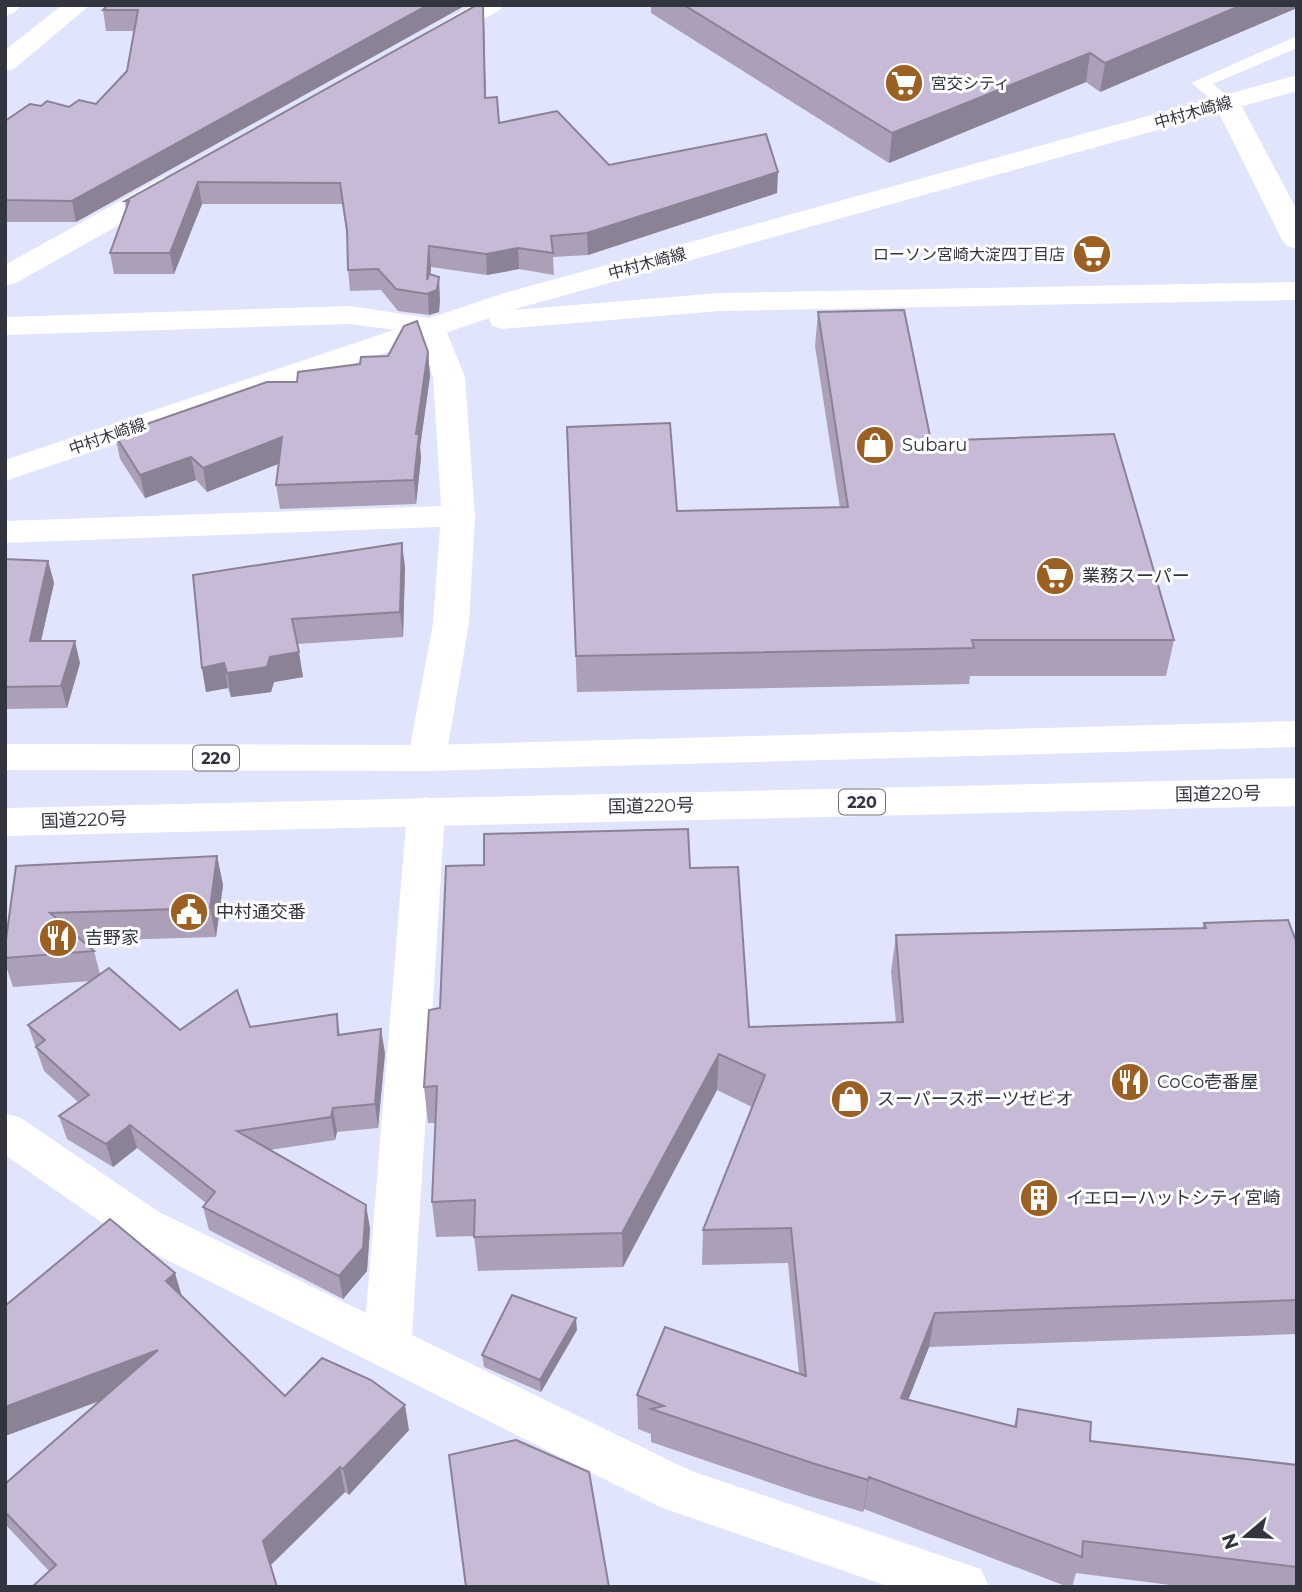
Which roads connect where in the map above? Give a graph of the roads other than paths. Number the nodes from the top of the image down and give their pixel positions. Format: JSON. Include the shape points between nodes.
{"nodes":[{"id":1,"x":78,"y":5,"type":"edge"},
{"id":2,"x":491,"y":5,"type":"edge"},
{"id":3,"x":1297,"y":41,"type":"edge"},
{"id":4,"x":412,"y":49,"type":"edge"},
{"id":5,"x":5,"y":63,"type":"edge"},
{"id":6,"x":1297,"y":83,"type":"edge"},
{"id":7,"x":1227,"y":103,"type":"junction"},
{"id":8,"x":198,"y":169,"type":"edge"},
{"id":9,"x":1297,"y":240,"type":"edge"},
{"id":10,"x":5,"y":277,"type":"edge"},
{"id":11,"x":1297,"y":291,"type":"edge"},
{"id":12,"x":5,"y":326,"type":"edge"},
{"id":13,"x":431,"y":326,"type":"junction"},
{"id":14,"x":5,"y":471,"type":"edge"},
{"id":15,"x":458,"y":516,"type":"junction"},
{"id":16,"x":5,"y":532,"type":"edge"},
{"id":17,"x":1297,"y":734,"type":"edge"},
{"id":18,"x":5,"y":757,"type":"edge"},
{"id":19,"x":426,"y":758,"type":"junction"},
{"id":20,"x":1297,"y":792,"type":"edge"},
{"id":21,"x":426,"y":811,"type":"junction"},
{"id":22,"x":5,"y":822,"type":"edge"},
{"id":23,"x":5,"y":1131,"type":"edge"},
{"id":24,"x":387,"y":1346,"type":"junction"},
{"id":25,"x":962,"y":1587,"type":"edge"}],
"edges":[{"from":1,"to":5,"type":"main road"},
{"from":2,"to":4,"type":"main road"},
{"from":3,"to":7,"type":"lane","via":[[1200,83]]},
{"from":6,"to":7,"type":"main road","name":"中村木崎線"},
{"from":7,"to":9,"type":"main road"},
{"from":7,"to":13,"type":"main road","name":"中村木崎線"},
{"from":8,"to":10,"type":"main road"},
{"from":11,"to":13,"type":"main road","via":[[720,302]]},
{"from":12,"to":13,"type":"main road","via":[[350,315]]},
{"from":13,"to":14,"type":"main road","name":"中村木崎線"},
{"from":13,"to":15,"type":"main road","via":[[449,377]]},
{"from":15,"to":16,"type":"main road"},
{"from":15,"to":19,"type":"main road","via":[[451,623]]},
{"from":17,"to":19,"type":"main road","number":"220"},
{"from":18,"to":19,"type":"main road","number":"220"},
{"from":20,"to":21,"type":"main road","name":"国道220号","number":"220","via":[[907,805]]},
{"from":21,"to":22,"type":"main road","name":"国道220号","number":"220"},
{"from":21,"to":24,"type":"main road"},
{"from":23,"to":24,"type":"main road","via":[[143,1226]]},
{"from":24,"to":25,"type":"main road","via":[[678,1490]]}]}
